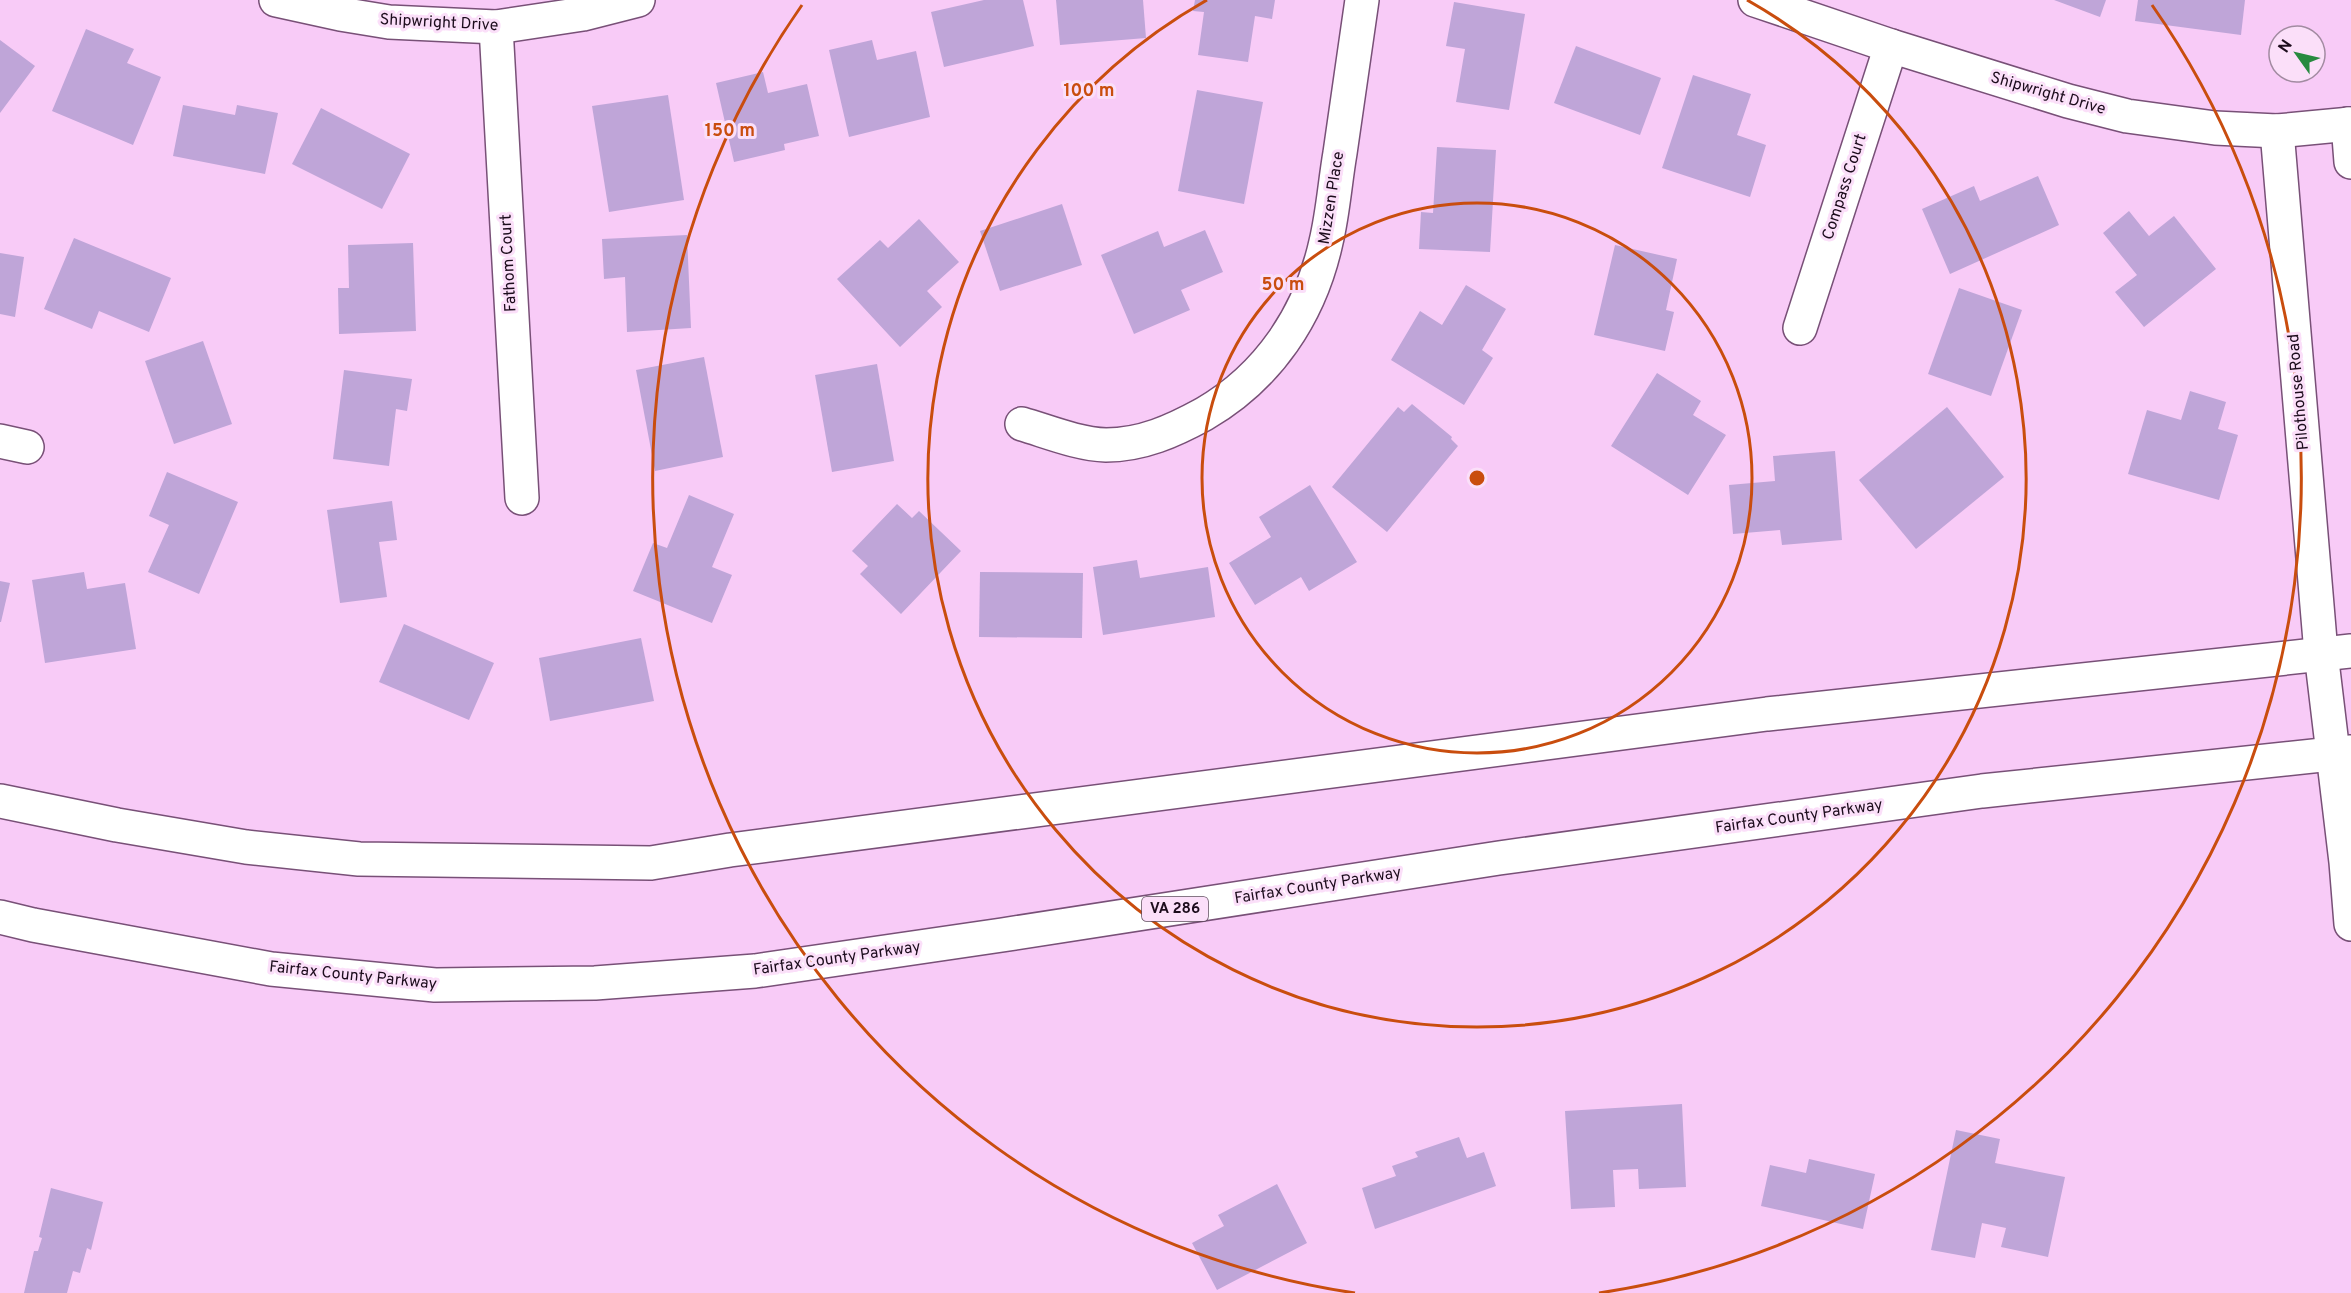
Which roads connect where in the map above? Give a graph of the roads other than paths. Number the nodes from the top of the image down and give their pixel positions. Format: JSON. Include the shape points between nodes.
{"nodes":[{"id":1,"x":276,"y":0,"type":"edge"},
{"id":2,"x":638,"y":0,"type":"edge"},
{"id":3,"x":1362,"y":0,"type":"edge"},
{"id":4,"x":1755,"y":0,"type":"edge"},
{"id":5,"x":496,"y":27,"type":"junction"},
{"id":6,"x":1891,"y":46,"type":"junction"},
{"id":7,"x":2349,"y":124,"type":"edge"},
{"id":8,"x":2277,"y":131,"type":"junction"},
{"id":9,"x":2351,"y":162,"type":"edge"},
{"id":10,"x":1800,"y":328,"type":"dead end"},
{"id":11,"x":1022,"y":424,"type":"dead end"},
{"id":12,"x":522,"y":498,"type":"dead end"},
{"id":13,"x":2336,"y":652,"type":"edge"},
{"id":14,"x":2342,"y":753,"type":"edge"},
{"id":15,"x":0,"y":801,"type":"edge"},
{"id":16,"x":0,"y":917,"type":"edge"},
{"id":17,"x":2351,"y":924,"type":"edge"}],
"edges":[{"from":1,"to":5,"type":"main road","name":"Shipwright Drive","via":[[389,22]]},
{"from":2,"to":5,"type":"main road","name":"Shipwright Drive","via":[[583,14]]},
{"from":3,"to":11,"type":"main road","name":"Mizzen Place","via":[[1326,242],[1310,295],[1279,348],[1259,373],[1225,402],[1175,430],[1136,442],[1093,444]]},
{"from":4,"to":6,"type":"main road","name":"Shipwright Drive"},
{"from":5,"to":12,"type":"main road","name":"Fathom Court"},
{"from":6,"to":8,"type":"main road","name":"Shipwright Drive","via":[[2127,116],[2215,128]]},
{"from":6,"to":10,"type":"main road","name":"Compass Court"},
{"from":7,"to":8,"type":"main road","name":"Shipwright Drive"},
{"from":7,"to":9,"type":"main road"},
{"from":8,"to":13,"type":"main road","name":"Pilothouse Road"},
{"from":13,"to":14,"type":"main road","name":"Pilothouse Road"},
{"from":13,"to":15,"type":"main road","via":[[1767,714],[651,863],[359,859],[246,847]]},
{"from":14,"to":16,"type":"main road","name":"Fairfax County Parkway","number":"VA 286","via":[[1982,791],[1499,858],[756,971],[595,983],[435,985],[271,969]]},
{"from":14,"to":17,"type":"main road","name":"Pilothouse Road"}]}
